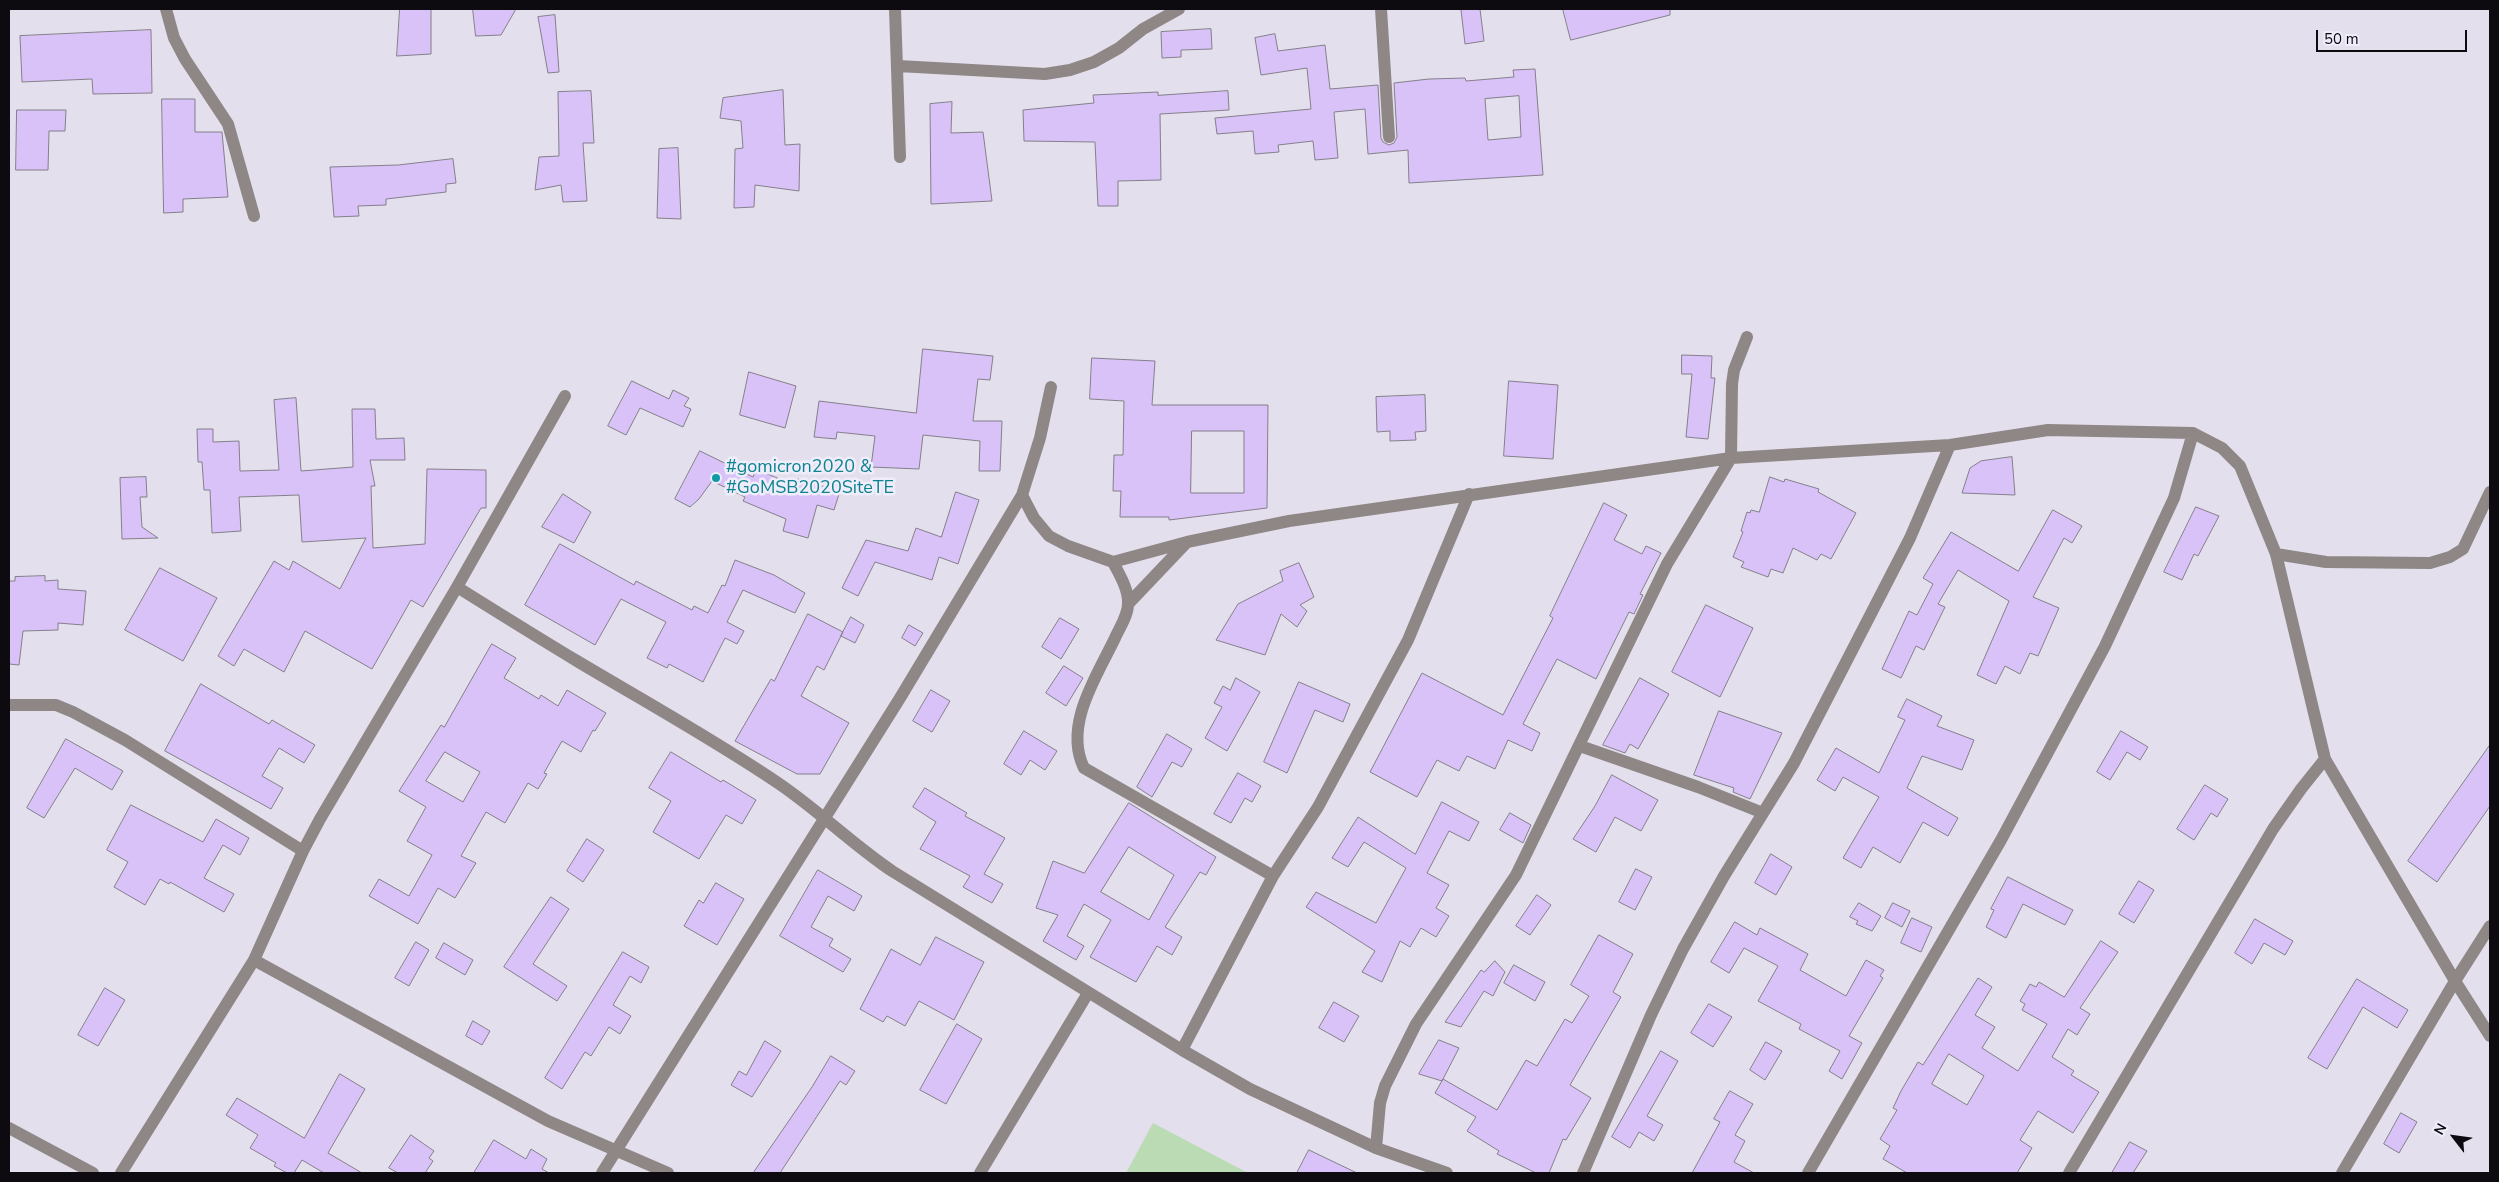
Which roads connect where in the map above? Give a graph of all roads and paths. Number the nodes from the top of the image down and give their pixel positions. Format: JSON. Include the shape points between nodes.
{"nodes":[{"id":1,"x":166,"y":9,"type":"edge"},
{"id":2,"x":895,"y":9,"type":"edge"},
{"id":3,"x":1179,"y":9,"type":"edge"},
{"id":4,"x":1381,"y":9,"type":"edge"},
{"id":5,"x":898,"y":66,"type":"junction"},
{"id":6,"x":1390,"y":137,"type":"dead end"},
{"id":7,"x":900,"y":157,"type":"dead end"},
{"id":8,"x":254,"y":216,"type":"dead end"},
{"id":9,"x":1747,"y":337,"type":"dead end"},
{"id":10,"x":1051,"y":387,"type":"dead end"},
{"id":11,"x":565,"y":396,"type":"dead end"},
{"id":12,"x":2193,"y":433,"type":"junction"},
{"id":13,"x":1950,"y":445,"type":"junction"},
{"id":14,"x":1731,"y":458,"type":"junction"},
{"id":15,"x":2490,"y":492,"type":"edge"},
{"id":16,"x":1469,"y":494,"type":"junction"},
{"id":17,"x":1022,"y":495,"type":"junction"},
{"id":18,"x":1187,"y":542,"type":"junction"},
{"id":19,"x":2276,"y":554,"type":"junction"},
{"id":20,"x":1113,"y":562,"type":"junction"},
{"id":21,"x":457,"y":587,"type":"junction"},
{"id":22,"x":1128,"y":603,"type":"junction"},
{"id":23,"x":9,"y":705,"type":"edge"},
{"id":24,"x":1580,"y":746,"type":"junction"},
{"id":25,"x":2325,"y":759,"type":"junction"},
{"id":26,"x":1764,"y":813,"type":"junction"},
{"id":27,"x":824,"y":817,"type":"junction"},
{"id":28,"x":303,"y":850,"type":"junction"},
{"id":29,"x":1273,"y":876,"type":"junction"},
{"id":30,"x":2490,"y":926,"type":"edge"},
{"id":31,"x":254,"y":960,"type":"junction"},
{"id":32,"x":2455,"y":981,"type":"junction"},
{"id":33,"x":1088,"y":993,"type":"junction"},
{"id":34,"x":2490,"y":1036,"type":"edge"},
{"id":35,"x":1182,"y":1050,"type":"junction"},
{"id":36,"x":9,"y":1128,"type":"edge"},
{"id":37,"x":1376,"y":1148,"type":"junction"},
{"id":38,"x":617,"y":1149,"type":"junction"},
{"id":39,"x":93,"y":1173,"type":"edge"},
{"id":40,"x":121,"y":1173,"type":"edge"},
{"id":41,"x":602,"y":1173,"type":"edge"},
{"id":42,"x":668,"y":1173,"type":"edge"},
{"id":43,"x":980,"y":1173,"type":"edge"},
{"id":44,"x":1447,"y":1173,"type":"edge"},
{"id":45,"x":1583,"y":1173,"type":"edge"},
{"id":46,"x":1808,"y":1173,"type":"edge"},
{"id":47,"x":2069,"y":1173,"type":"edge"},
{"id":48,"x":2342,"y":1173,"type":"edge"}],
"edges":[{"from":1,"to":8,"type":"street","via":[[174,38],[185,59],[228,124]]},
{"from":2,"to":5,"type":"street"},
{"from":3,"to":5,"type":"street","via":[[1094,62],[1070,70],[1045,74]]},
{"from":4,"to":6,"type":"street"},
{"from":5,"to":7,"type":"street"},
{"from":9,"to":14,"type":"street","via":[[1732,384]]},
{"from":10,"to":17,"type":"street","via":[[1040,438]]},
{"from":11,"to":21,"type":"street"},
{"from":12,"to":13,"type":"street","via":[[2048,430]]},
{"from":12,"to":19,"type":"street","via":[[2222,448],[2240,466]]},
{"from":12,"to":46,"type":"street","via":[[2174,498],[2101,655],[2001,840]]},
{"from":13,"to":14,"type":"street"},
{"from":13,"to":26,"type":"street","via":[[1910,538],[1799,754]]},
{"from":14,"to":16,"type":"street"},
{"from":14,"to":24,"type":"street","via":[[1667,564]]},
{"from":15,"to":19,"type":"street","via":[[2463,549],[2430,563],[2326,562]]},
{"from":16,"to":18,"type":"street","via":[[1289,521]]},
{"from":16,"to":29,"type":"street","via":[[1408,640],[1318,807]]},
{"from":17,"to":20,"type":"street","via":[[1034,518],[1049,536]]},
{"from":17,"to":27,"type":"street"},
{"from":18,"to":20,"type":"street"},
{"from":18,"to":22,"type":"street"},
{"from":19,"to":25,"type":"street"},
{"from":20,"to":22,"type":"street"},
{"from":21,"to":27,"type":"street","via":[[661,709],[777,782]]},
{"from":21,"to":28,"type":"street"},
{"from":22,"to":29,"type":"street","via":[[1123,622],[1082,711],[1077,740],[1084,768]]},
{"from":23,"to":28,"type":"street","via":[[56,705],[73,712],[125,740]]},
{"from":24,"to":26,"type":"street"},
{"from":24,"to":37,"type":"street","via":[[1516,875],[1403,1048],[1380,1103]]},
{"from":25,"to":32,"type":"street"},
{"from":25,"to":47,"type":"street","via":[[2273,829]]},
{"from":26,"to":45,"type":"street","via":[[1682,950]]},
{"from":27,"to":33,"type":"street","via":[[884,865]]},
{"from":27,"to":38,"type":"street"},
{"from":28,"to":31,"type":"street"},
{"from":29,"to":35,"type":"street"},
{"from":30,"to":32,"type":"street"},
{"from":31,"to":38,"type":"street","via":[[548,1121]]},
{"from":31,"to":40,"type":"street"},
{"from":32,"to":34,"type":"street"},
{"from":32,"to":48,"type":"street"},
{"from":33,"to":35,"type":"street"},
{"from":33,"to":43,"type":"street"},
{"from":35,"to":37,"type":"street","via":[[1250,1089]]},
{"from":36,"to":39,"type":"street"},
{"from":37,"to":44,"type":"street"},
{"from":38,"to":41,"type":"street"},
{"from":38,"to":42,"type":"street"}]}
